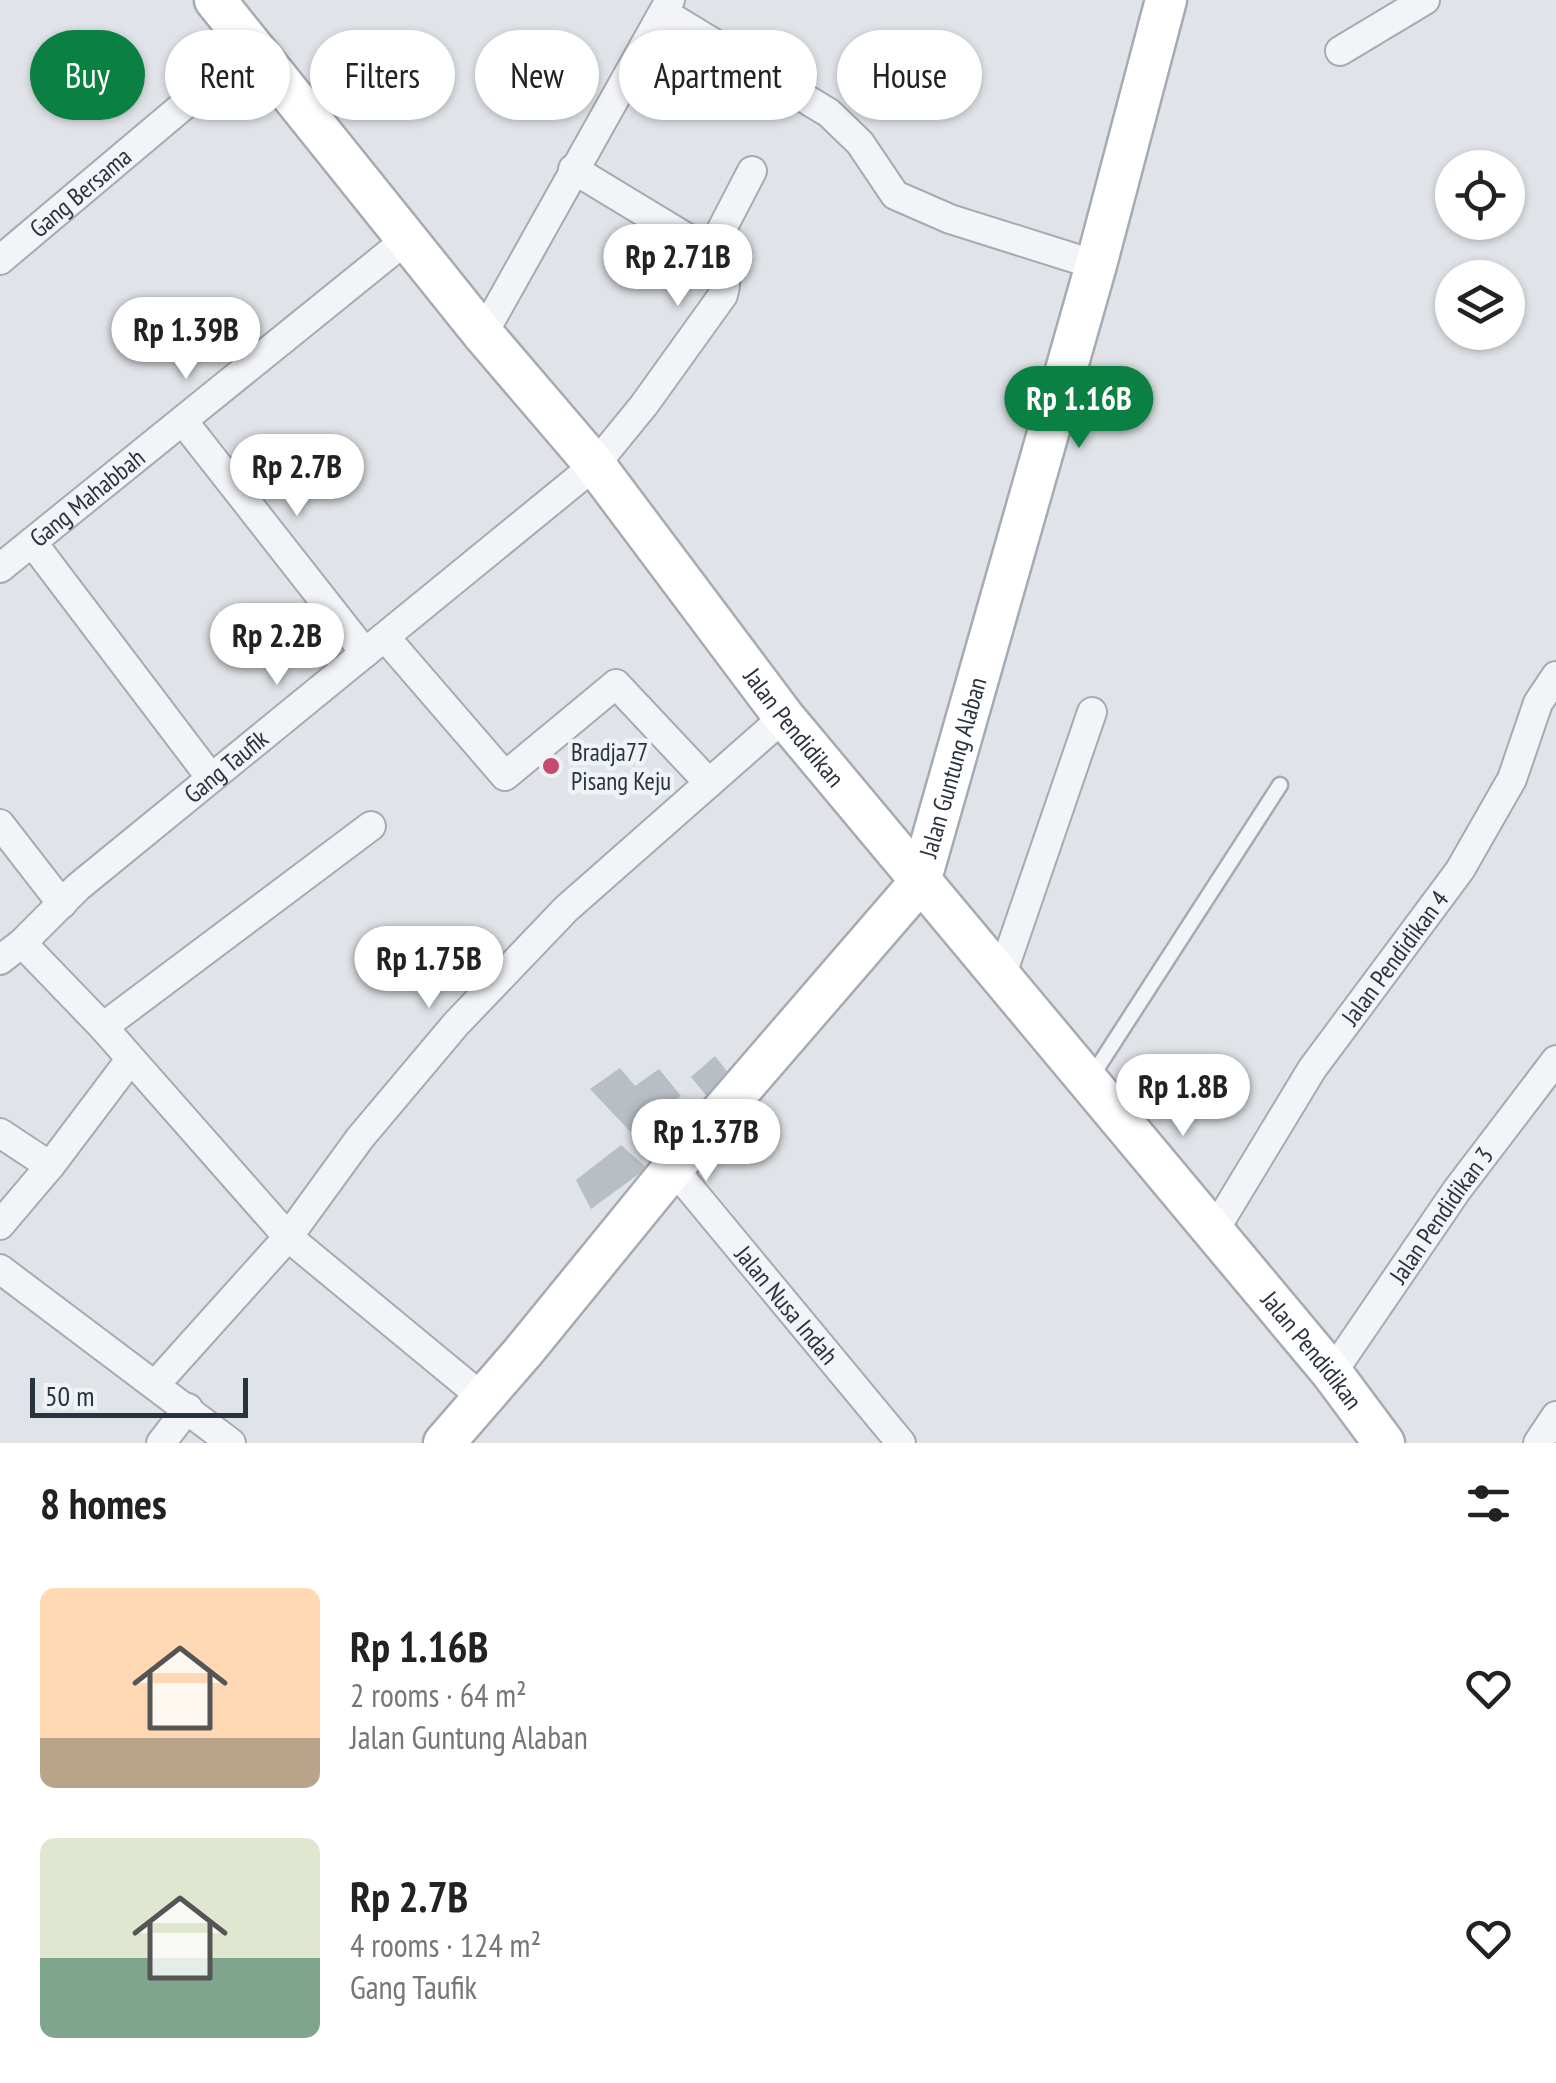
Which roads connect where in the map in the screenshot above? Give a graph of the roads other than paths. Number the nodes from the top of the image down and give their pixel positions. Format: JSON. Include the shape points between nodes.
{"nodes":[{"id":1,"x":215,"y":0,"type":"edge"},
{"id":2,"x":1166,"y":0,"type":"edge"},
{"id":3,"x":1425,"y":0,"type":"edge"},
{"id":4,"x":667,"y":6,"type":"edge"},
{"id":5,"x":239,"y":30,"type":"edge"},
{"id":6,"x":1340,"y":51,"type":"dead end"},
{"id":7,"x":290,"y":93,"type":"edge"},
{"id":8,"x":166,"y":120,"type":"edge"},
{"id":9,"x":573,"y":169,"type":"junction"},
{"id":10,"x":752,"y":171,"type":"dead end"},
{"id":11,"x":407,"y":240,"type":"junction"},
{"id":12,"x":710,"y":252,"type":"junction"},
{"id":13,"x":0,"y":260,"type":"edge"},
{"id":14,"x":1096,"y":265,"type":"junction"},
{"id":15,"x":483,"y":334,"type":"junction"},
{"id":16,"x":183,"y":421,"type":"junction"},
{"id":17,"x":595,"y":466,"type":"junction"},
{"id":18,"x":32,"y":542,"type":"junction"},
{"id":19,"x":0,"y":568,"type":"edge"},
{"id":20,"x":375,"y":645,"type":"junction"},
{"id":21,"x":1556,"y":676,"type":"edge"},
{"id":22,"x":1092,"y":712,"type":"dead end"},
{"id":23,"x":784,"y":717,"type":"junction"},
{"id":24,"x":212,"y":778,"type":"junction"},
{"id":25,"x":709,"y":783,"type":"junction"},
{"id":26,"x":1280,"y":785,"type":"dead end"},
{"id":27,"x":0,"y":824,"type":"edge"},
{"id":28,"x":371,"y":826,"type":"dead end"},
{"id":29,"x":920,"y":882,"type":"junction"},
{"id":30,"x":62,"y":904,"type":"junction"},
{"id":31,"x":11,"y":952,"type":"edge"},
{"id":32,"x":1001,"y":977,"type":"junction"},
{"id":33,"x":104,"y":1028,"type":"junction"},
{"id":34,"x":130,"y":1060,"type":"junction"},
{"id":35,"x":1556,"y":1060,"type":"edge"},
{"id":36,"x":1088,"y":1080,"type":"junction"},
{"id":37,"x":0,"y":1133,"type":"edge"},
{"id":38,"x":50,"y":1166,"type":"junction"},
{"id":39,"x":673,"y":1168,"type":"junction"},
{"id":40,"x":0,"y":1224,"type":"edge"},
{"id":41,"x":1214,"y":1230,"type":"junction"},
{"id":42,"x":288,"y":1237,"type":"junction"},
{"id":43,"x":0,"y":1269,"type":"edge"},
{"id":44,"x":1332,"y":1373,"type":"junction"},
{"id":45,"x":156,"y":1385,"type":"junction"},
{"id":46,"x":482,"y":1398,"type":"junction"},
{"id":47,"x":188,"y":1408,"type":"junction"},
{"id":48,"x":1556,"y":1416,"type":"edge"},
{"id":49,"x":161,"y":1443,"type":"edge"},
{"id":50,"x":230,"y":1443,"type":"edge"},
{"id":51,"x":444,"y":1443,"type":"edge"},
{"id":52,"x":901,"y":1443,"type":"edge"},
{"id":53,"x":1384,"y":1443,"type":"edge"},
{"id":54,"x":1538,"y":1443,"type":"edge"}],
"edges":[{"from":1,"to":5,"type":"street","name":"Jalan Pendidikan"},
{"from":2,"to":14,"type":"street","name":"Jalan Guntung Alaban"},
{"from":3,"to":6,"type":"street"},
{"from":4,"to":9,"type":"street"},
{"from":4,"to":14,"type":"street","via":[[829,113],[860,143],[895,195]]},
{"from":7,"to":11,"type":"street","name":"Jalan Pendidikan"},
{"from":8,"to":13,"type":"street","name":"Gang Bersama"},
{"from":9,"to":12,"type":"street"},
{"from":9,"to":15,"type":"street"},
{"from":10,"to":12,"type":"street"},
{"from":11,"to":15,"type":"street","name":"Jalan Pendidikan"},
{"from":11,"to":16,"type":"street","name":"Gang Mahabbah"},
{"from":12,"to":17,"type":"street","name":"Gang Taufik","via":[[726,272],[723,295]]},
{"from":14,"to":29,"type":"street","name":"Jalan Guntung Alaban"},
{"from":15,"to":17,"type":"street","name":"Jalan Pendidikan"},
{"from":16,"to":18,"type":"street","name":"Gang Mahabbah"},
{"from":16,"to":20,"type":"street"},
{"from":17,"to":20,"type":"street","name":"Gang Taufik"},
{"from":17,"to":23,"type":"street","name":"Jalan Pendidikan"},
{"from":18,"to":19,"type":"street","name":"Gang Mahabbah"},
{"from":18,"to":24,"type":"street"},
{"from":20,"to":24,"type":"street","name":"Gang Taufik"},
{"from":20,"to":25,"type":"street","via":[[505,776],[616,684]]},
{"from":21,"to":41,"type":"street","name":"Jalan Pendidikan 4","via":[[1538,703],[1512,778],[1460,870],[1312,1069]]},
{"from":22,"to":32,"type":"street"},
{"from":23,"to":25,"type":"street"},
{"from":23,"to":29,"type":"street","name":"Jalan Pendidikan"},
{"from":24,"to":30,"type":"street","name":"Gang Taufik"},
{"from":25,"to":42,"type":"street","via":[[566,908],[456,1024]]},
{"from":26,"to":36,"type":"lane"},
{"from":27,"to":30,"type":"street"},
{"from":28,"to":33,"type":"street"},
{"from":29,"to":32,"type":"street","name":"Jalan Pendidikan"},
{"from":29,"to":39,"type":"street","name":"Jalan Guntung Alaban"},
{"from":30,"to":31,"type":"street","name":"Gang Taufik"},
{"from":31,"to":33,"type":"street"},
{"from":32,"to":36,"type":"street","name":"Jalan Pendidikan"},
{"from":33,"to":34,"type":"street"},
{"from":34,"to":38,"type":"street"},
{"from":34,"to":42,"type":"street"},
{"from":35,"to":44,"type":"street","name":"Jalan Pendidikan 3"},
{"from":36,"to":41,"type":"street","name":"Jalan Pendidikan"},
{"from":37,"to":38,"type":"street"},
{"from":38,"to":40,"type":"street"},
{"from":39,"to":46,"type":"street","name":"Jalan Guntung Alaban"},
{"from":39,"to":52,"type":"street","name":"Jalan Nusa Indah"},
{"from":41,"to":44,"type":"street","name":"Jalan Pendidikan"},
{"from":42,"to":45,"type":"street"},
{"from":42,"to":46,"type":"street"},
{"from":43,"to":45,"type":"street"},
{"from":44,"to":53,"type":"street","name":"Jalan Pendidikan"},
{"from":45,"to":47,"type":"street"},
{"from":46,"to":51,"type":"street","name":"Jalan Guntung Alaban"},
{"from":47,"to":49,"type":"street"},
{"from":47,"to":50,"type":"street"},
{"from":48,"to":54,"type":"street"}]}
